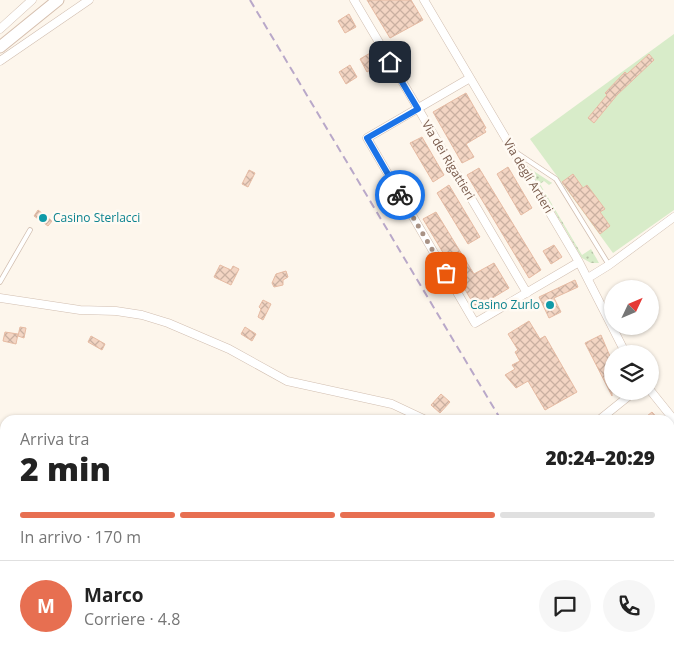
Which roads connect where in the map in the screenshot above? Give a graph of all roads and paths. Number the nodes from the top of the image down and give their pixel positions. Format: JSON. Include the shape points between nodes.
{"nodes":[{"id":1,"x":32,"y":0,"type":"edge"},
{"id":2,"x":58,"y":0,"type":"edge"},
{"id":3,"x":89,"y":0,"type":"edge"},
{"id":4,"x":354,"y":0,"type":"edge"},
{"id":5,"x":424,"y":0,"type":"edge"},
{"id":6,"x":0,"y":29,"type":"edge"},
{"id":7,"x":0,"y":47,"type":"edge"},
{"id":8,"x":0,"y":61,"type":"edge"},
{"id":9,"x":470,"y":78,"type":"junction"},
{"id":10,"x":418,"y":109,"type":"junction"},
{"id":11,"x":513,"y":151,"type":"junction"},
{"id":12,"x":674,"y":217,"type":"edge"},
{"id":13,"x":30,"y":230,"type":"dead end"},
{"id":14,"x":579,"y":262,"type":"junction"},
{"id":15,"x":609,"y":265,"type":"junction"},
{"id":16,"x":588,"y":278,"type":"junction"},
{"id":17,"x":0,"y":282,"type":"edge"},
{"id":18,"x":527,"y":293,"type":"junction"},
{"id":19,"x":0,"y":298,"type":"edge"},
{"id":20,"x":622,"y":345,"type":"edge"},
{"id":21,"x":624,"y":400,"type":"edge"},
{"id":22,"x":658,"y":400,"type":"edge"},
{"id":23,"x":415,"y":415,"type":"edge"},
{"id":24,"x":605,"y":415,"type":"edge"},
{"id":25,"x":670,"y":415,"type":"edge"}],
"edges":[{"from":1,"to":6,"type":"street"},
{"from":2,"to":7,"type":"street"},
{"from":3,"to":8,"type":"street"},
{"from":4,"to":10,"type":"street","name":"Via dei Rigattieri"},
{"from":5,"to":9,"type":"street","name":"Via degli Artieri"},
{"from":9,"to":10,"type":"street"},
{"from":9,"to":11,"type":"street","name":"Via degli Artieri"},
{"from":10,"to":18,"type":"street","name":"Via dei Rigattieri"},
{"from":10,"to":18,"type":"street","via":[[367,138],[475,323]]},
{"from":11,"to":14,"type":"street","name":"Via degli Artieri"},
{"from":11,"to":15,"type":"lane","via":[[556,180]]},
{"from":12,"to":15,"type":"street"},
{"from":13,"to":17,"type":"lane"},
{"from":14,"to":16,"type":"street","name":"Via degli Artieri"},
{"from":14,"to":18,"type":"street"},
{"from":15,"to":16,"type":"street"},
{"from":16,"to":20,"type":"street","name":"Via degli Artieri"},
{"from":19,"to":23,"type":"street","via":[[142,315],[229,348],[287,381],[392,404]]},
{"from":21,"to":24,"type":"street"},
{"from":22,"to":25,"type":"street"}]}
